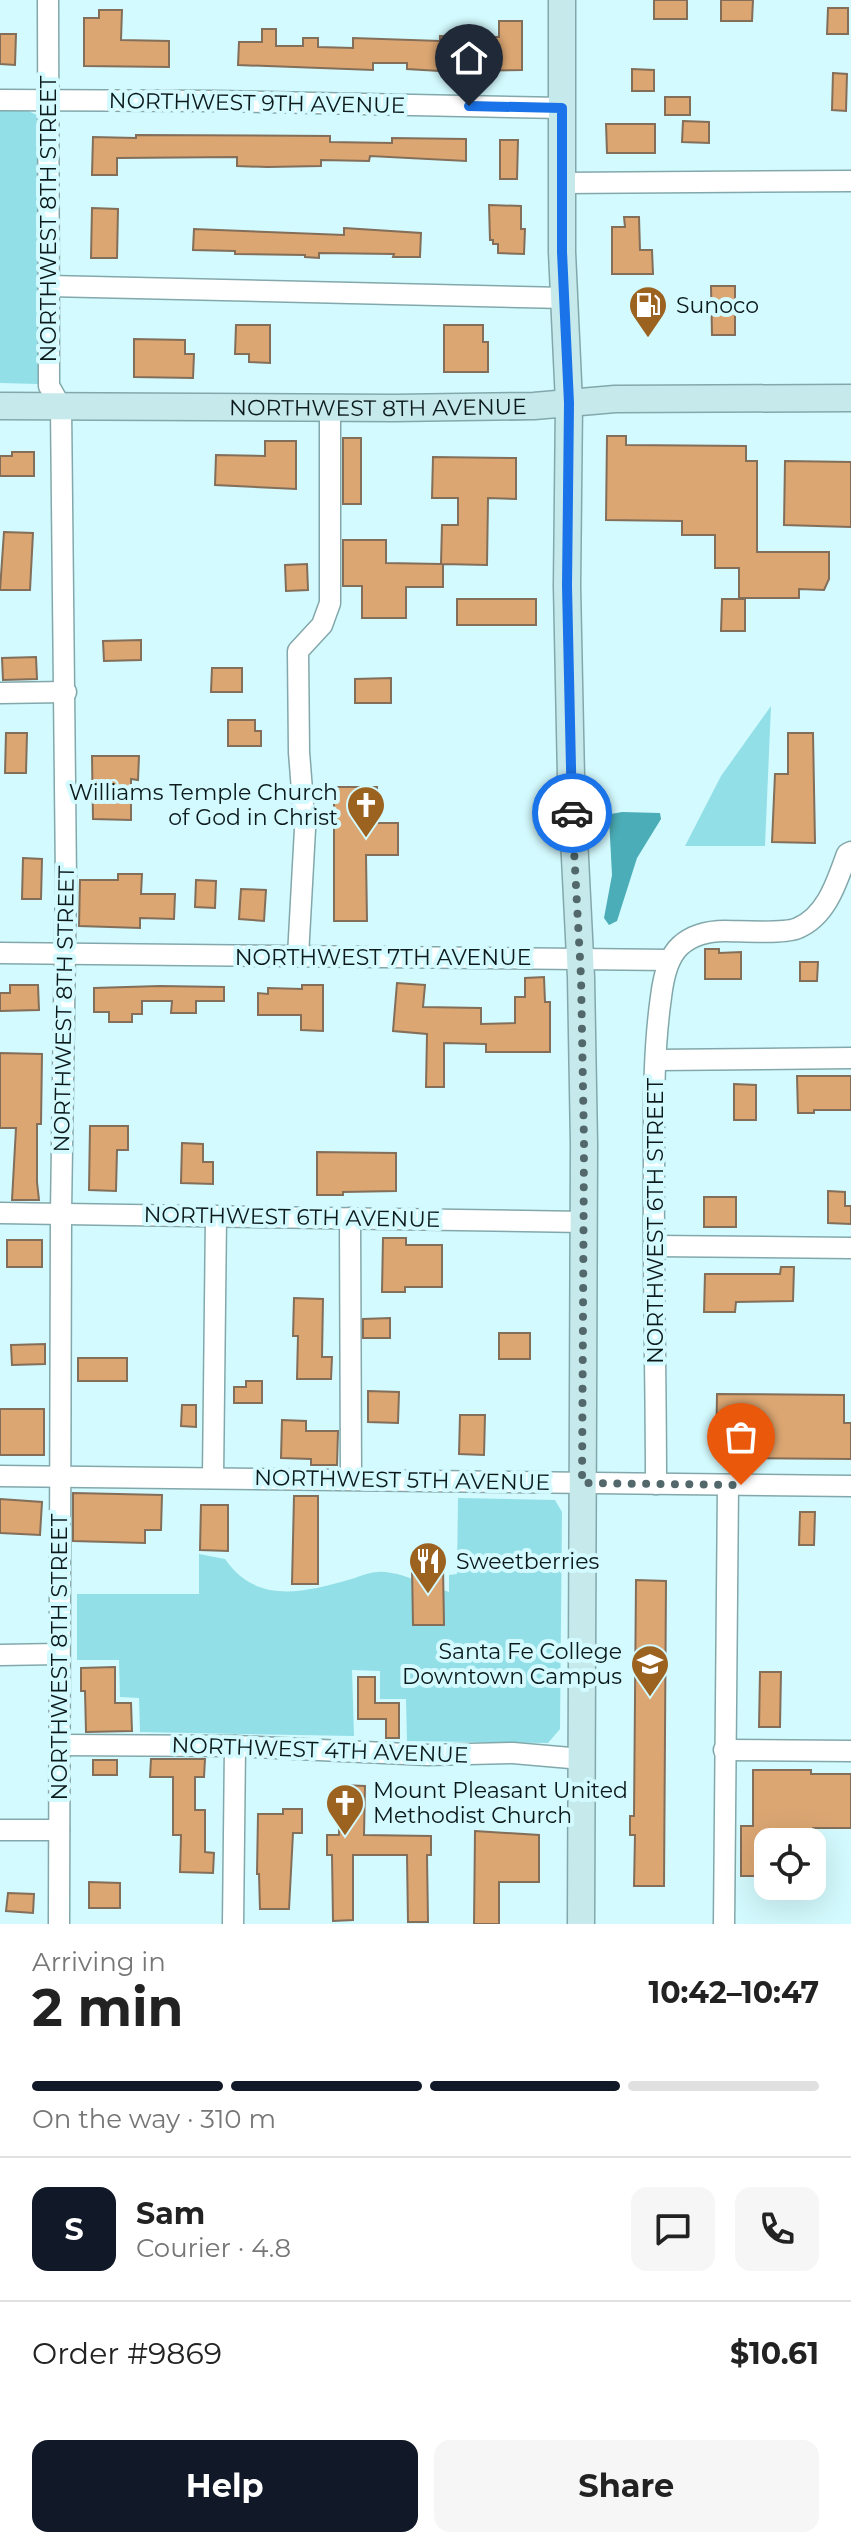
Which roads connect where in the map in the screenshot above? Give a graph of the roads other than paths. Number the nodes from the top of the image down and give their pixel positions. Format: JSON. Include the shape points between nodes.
{"nodes":[{"id":1,"x":48,"y":0,"type":"edge"},
{"id":2,"x":562,"y":0,"type":"edge"},
{"id":3,"x":0,"y":100,"type":"edge"},
{"id":4,"x":47,"y":100,"type":"junction"},
{"id":5,"x":562,"y":108,"type":"junction"},
{"id":6,"x":851,"y":181,"type":"edge"},
{"id":7,"x":562,"y":183,"type":"junction"},
{"id":8,"x":49,"y":286,"type":"junction"},
{"id":9,"x":564,"y":298,"type":"junction"},
{"id":10,"x":851,"y":398,"type":"edge"},
{"id":11,"x":569,"y":403,"type":"junction"},
{"id":12,"x":0,"y":406,"type":"edge"},
{"id":13,"x":61,"y":407,"type":"junction"},
{"id":14,"x":330,"y":408,"type":"junction"},
{"id":15,"x":66,"y":692,"type":"junction"},
{"id":16,"x":0,"y":693,"type":"edge"},
{"id":17,"x":849,"y":853,"type":"edge"},
{"id":18,"x":0,"y":953,"type":"edge"},
{"id":19,"x":65,"y":954,"type":"junction"},
{"id":20,"x":298,"y":956,"type":"junction"},
{"id":21,"x":579,"y":958,"type":"junction"},
{"id":22,"x":670,"y":960,"type":"junction"},
{"id":23,"x":851,"y":1058,"type":"edge"},
{"id":24,"x":657,"y":1060,"type":"junction"},
{"id":25,"x":0,"y":1213,"type":"edge"},
{"id":26,"x":61,"y":1213,"type":"junction"},
{"id":27,"x":216,"y":1216,"type":"junction"},
{"id":28,"x":350,"y":1218,"type":"junction"},
{"id":29,"x":584,"y":1222,"type":"junction"},
{"id":30,"x":654,"y":1246,"type":"junction"},
{"id":31,"x":851,"y":1248,"type":"edge"},
{"id":32,"x":0,"y":1476,"type":"edge"},
{"id":33,"x":60,"y":1477,"type":"junction"},
{"id":34,"x":213,"y":1478,"type":"junction"},
{"id":35,"x":351,"y":1479,"type":"junction"},
{"id":36,"x":582,"y":1483,"type":"junction"},
{"id":37,"x":656,"y":1484,"type":"junction"},
{"id":38,"x":728,"y":1485,"type":"junction"},
{"id":39,"x":851,"y":1486,"type":"edge"},
{"id":40,"x":59,"y":1654,"type":"junction"},
{"id":41,"x":0,"y":1655,"type":"edge"},
{"id":42,"x":59,"y":1745,"type":"junction"},
{"id":43,"x":235,"y":1746,"type":"junction"},
{"id":44,"x":724,"y":1750,"type":"junction"},
{"id":45,"x":851,"y":1751,"type":"edge"},
{"id":46,"x":582,"y":1759,"type":"junction"},
{"id":47,"x":0,"y":1830,"type":"edge"},
{"id":48,"x":59,"y":1830,"type":"junction"},
{"id":49,"x":59,"y":1924,"type":"edge"},
{"id":50,"x":233,"y":1924,"type":"edge"},
{"id":51,"x":581,"y":1924,"type":"edge"},
{"id":52,"x":724,"y":1924,"type":"edge"}],
"edges":[{"from":1,"to":4,"type":"street","name":"NORTHWEST 8TH STREET"},
{"from":2,"to":5,"type":"street"},
{"from":3,"to":4,"type":"street","name":"NORTHWEST 9TH AVENUE"},
{"from":4,"to":5,"type":"street","name":"NORTHWEST 9TH AVENUE"},
{"from":4,"to":8,"type":"street","name":"NORTHWEST 8TH STREET"},
{"from":5,"to":7,"type":"street"},
{"from":6,"to":7,"type":"street"},
{"from":7,"to":9,"type":"street"},
{"from":8,"to":9,"type":"street"},
{"from":8,"to":13,"type":"street","name":"NORTHWEST 8TH STREET","via":[[49,386]]},
{"from":9,"to":11,"type":"street"},
{"from":10,"to":11,"type":"street","name":"NORTHWEST 8TH AVENUE"},
{"from":11,"to":14,"type":"street","name":"NORTHWEST 8TH AVENUE"},
{"from":11,"to":21,"type":"street","via":[[568,650]]},
{"from":12,"to":13,"type":"street","name":"NORTHWEST 8TH AVENUE"},
{"from":13,"to":14,"type":"street","name":"NORTHWEST 8TH AVENUE"},
{"from":13,"to":15,"type":"street","name":"NORTHWEST 8TH STREET"},
{"from":14,"to":20,"type":"street","via":[[330,603],[322,625],[298,651],[305,829]]},
{"from":15,"to":16,"type":"street"},
{"from":15,"to":19,"type":"street","name":"NORTHWEST 8TH STREET"},
{"from":17,"to":22,"type":"street","via":[[818,914],[797,929],[699,934]]},
{"from":18,"to":19,"type":"street","name":"NORTHWEST 7TH AVENUE"},
{"from":19,"to":20,"type":"street","name":"NORTHWEST 7TH AVENUE"},
{"from":19,"to":26,"type":"street","name":"NORTHWEST 8TH STREET"},
{"from":20,"to":21,"type":"street","name":"NORTHWEST 7TH AVENUE"},
{"from":21,"to":22,"type":"street","name":"NORTHWEST 7TH AVENUE"},
{"from":21,"to":29,"type":"street"},
{"from":22,"to":24,"type":"street","name":"NORTHWEST 6TH STREET","via":[[661,994]]},
{"from":23,"to":24,"type":"street"},
{"from":24,"to":30,"type":"street","name":"NORTHWEST 6TH STREET"},
{"from":25,"to":26,"type":"street","name":"NORTHWEST 6TH AVENUE"},
{"from":26,"to":27,"type":"street","name":"NORTHWEST 6TH AVENUE"},
{"from":26,"to":33,"type":"street","name":"NORTHWEST 8TH STREET"},
{"from":27,"to":28,"type":"street","name":"NORTHWEST 6TH AVENUE"},
{"from":27,"to":34,"type":"street"},
{"from":28,"to":29,"type":"street","name":"NORTHWEST 6TH AVENUE"},
{"from":28,"to":35,"type":"street"},
{"from":29,"to":36,"type":"street"},
{"from":30,"to":31,"type":"street"},
{"from":30,"to":37,"type":"street","name":"NORTHWEST 6TH STREET"},
{"from":32,"to":33,"type":"street","name":"NORTHWEST 5TH AVENUE"},
{"from":33,"to":34,"type":"street","name":"NORTHWEST 5TH AVENUE"},
{"from":33,"to":40,"type":"street","name":"NORTHWEST 8TH STREET"},
{"from":34,"to":35,"type":"street","name":"NORTHWEST 5TH AVENUE"},
{"from":35,"to":36,"type":"street","name":"NORTHWEST 5TH AVENUE"},
{"from":36,"to":37,"type":"street","name":"NORTHWEST 5TH AVENUE"},
{"from":36,"to":46,"type":"street"},
{"from":37,"to":38,"type":"street","name":"NORTHWEST 5TH AVENUE"},
{"from":38,"to":39,"type":"street","name":"NORTHWEST 5TH AVENUE"},
{"from":38,"to":44,"type":"street"},
{"from":40,"to":41,"type":"street"},
{"from":40,"to":42,"type":"street","name":"NORTHWEST 8TH STREET"},
{"from":42,"to":43,"type":"street","name":"NORTHWEST 4TH AVENUE"},
{"from":42,"to":48,"type":"street","name":"NORTHWEST 8TH STREET"},
{"from":43,"to":46,"type":"street","name":"NORTHWEST 4TH AVENUE"},
{"from":43,"to":50,"type":"street"},
{"from":44,"to":45,"type":"street"},
{"from":44,"to":52,"type":"street"},
{"from":46,"to":51,"type":"street"},
{"from":47,"to":48,"type":"street"},
{"from":48,"to":49,"type":"street","name":"NORTHWEST 8TH STREET"}]}
